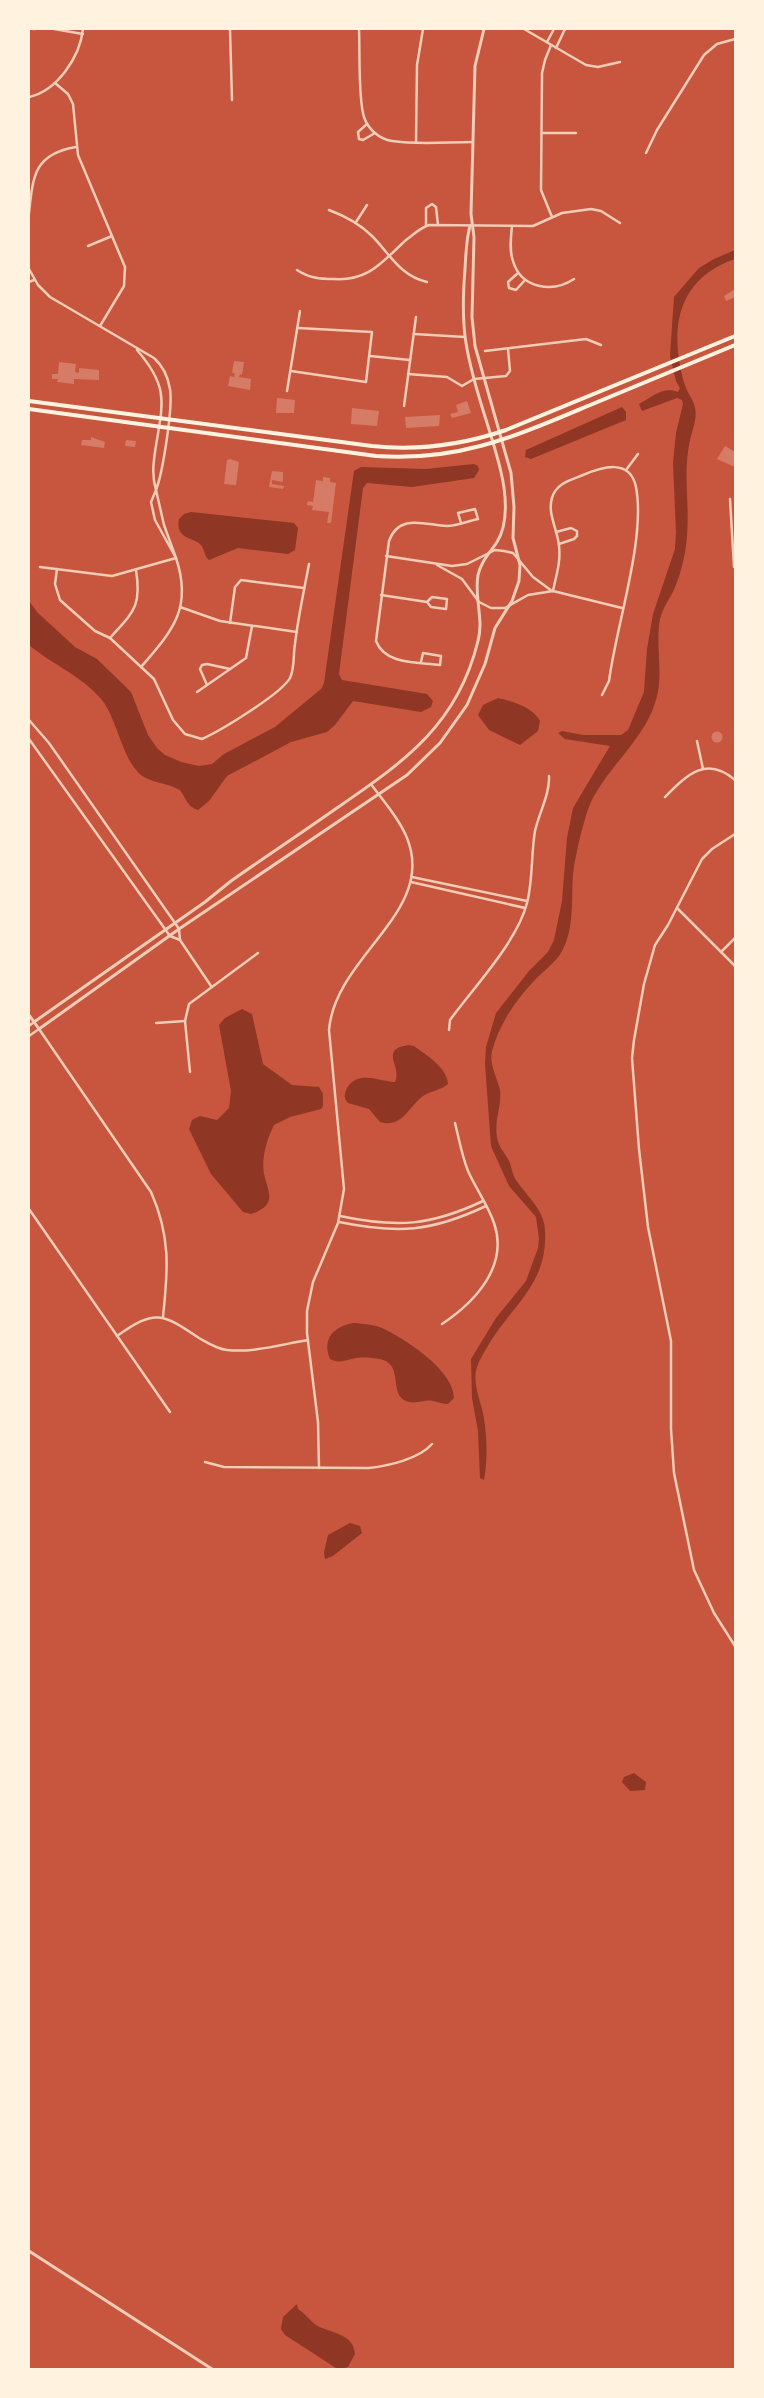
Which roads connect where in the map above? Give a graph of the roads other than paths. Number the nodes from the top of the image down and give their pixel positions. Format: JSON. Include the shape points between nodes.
{"nodes":[{"id":1,"x":54,"y":29,"type":"edge"},
{"id":2,"x":83,"y":29,"type":"edge"},
{"id":3,"x":230,"y":29,"type":"edge"},
{"id":4,"x":360,"y":29,"type":"edge"},
{"id":5,"x":423,"y":29,"type":"edge"},
{"id":6,"x":484,"y":29,"type":"edge"},
{"id":7,"x":524,"y":29,"type":"edge"},
{"id":8,"x":554,"y":29,"type":"edge"},
{"id":9,"x":565,"y":29,"type":"edge"},
{"id":10,"x":83,"y":34,"type":"junction"},
{"id":11,"x":735,"y":39,"type":"edge"},
{"id":12,"x":546,"y":42,"type":"junction"},
{"id":13,"x":551,"y":45,"type":"junction"},
{"id":14,"x":556,"y":48,"type":"junction"},
{"id":15,"x":620,"y":62,"type":"dead end"},
{"id":16,"x":55,"y":83,"type":"junction"},
{"id":17,"x":29,"y":97,"type":"edge"},
{"id":18,"x":232,"y":100,"type":"dead end"},
{"id":19,"x":367,"y":124,"type":"junction"},
{"id":20,"x":375,"y":133,"type":"junction"},
{"id":21,"x":542,"y":133,"type":"junction"},
{"id":22,"x":576,"y":133,"type":"dead end"},
{"id":23,"x":416,"y":142,"type":"junction"},
{"id":24,"x":473,"y":142,"type":"junction"},
{"id":25,"x":76,"y":147,"type":"junction"},
{"id":26,"x":646,"y":153,"type":"dead end"},
{"id":27,"x":367,"y":205,"type":"dead end"},
{"id":28,"x":329,"y":210,"type":"dead end"},
{"id":29,"x":29,"y":213,"type":"edge"},
{"id":30,"x":553,"y":217,"type":"junction"},
{"id":31,"x":356,"y":222,"type":"junction"},
{"id":32,"x":620,"y":222,"type":"dead end"},
{"id":33,"x":438,"y":225,"type":"junction"},
{"id":34,"x":426,"y":226,"type":"junction"},
{"id":35,"x":471,"y":226,"type":"junction"},
{"id":36,"x":512,"y":226,"type":"junction"},
{"id":37,"x":112,"y":236,"type":"junction"},
{"id":38,"x":88,"y":246,"type":"dead end"},
{"id":39,"x":389,"y":256,"type":"junction"},
{"id":40,"x":29,"y":270,"type":"edge"},
{"id":41,"x":297,"y":270,"type":"dead end"},
{"id":42,"x":518,"y":273,"type":"junction"},
{"id":43,"x":574,"y":279,"type":"dead end"},
{"id":44,"x":34,"y":280,"type":"junction"},
{"id":45,"x":525,"y":280,"type":"junction"},
{"id":46,"x":29,"y":282,"type":"edge"},
{"id":47,"x":427,"y":282,"type":"dead end"},
{"id":48,"x":300,"y":311,"type":"dead end"},
{"id":49,"x":416,"y":317,"type":"dead end"},
{"id":50,"x":100,"y":326,"type":"junction"},
{"id":51,"x":298,"y":328,"type":"junction"},
{"id":52,"x":414,"y":334,"type":"junction"},
{"id":53,"x":735,"y":336,"type":"edge"},
{"id":54,"x":465,"y":337,"type":"junction"},
{"id":55,"x":601,"y":344,"type":"dead end"},
{"id":56,"x":735,"y":345,"type":"edge"},
{"id":57,"x":508,"y":349,"type":"junction"},
{"id":58,"x":137,"y":350,"type":"junction"},
{"id":59,"x":486,"y":351,"type":"dead end"},
{"id":60,"x":370,"y":356,"type":"junction"},
{"id":61,"x":410,"y":360,"type":"junction"},
{"id":62,"x":291,"y":371,"type":"junction"},
{"id":63,"x":408,"y":374,"type":"junction"},
{"id":64,"x":478,"y":379,"type":"junction"},
{"id":65,"x":287,"y":391,"type":"dead end"},
{"id":66,"x":29,"y":401,"type":"edge"},
{"id":67,"x":404,"y":406,"type":"dead end"},
{"id":68,"x":29,"y":409,"type":"edge"},
{"id":69,"x":160,"y":418,"type":"junction"},
{"id":70,"x":169,"y":419,"type":"junction"},
{"id":71,"x":159,"y":427,"type":"junction"},
{"id":72,"x":167,"y":428,"type":"junction"},
{"id":73,"x":499,"y":432,"type":"junction"},
{"id":74,"x":490,"y":435,"type":"junction"},
{"id":75,"x":502,"y":441,"type":"junction"},
{"id":76,"x":493,"y":444,"type":"junction"},
{"id":77,"x":638,"y":454,"type":"dead end"},
{"id":78,"x":626,"y":470,"type":"junction"},
{"id":79,"x":156,"y":490,"type":"junction"},
{"id":80,"x":730,"y":499,"type":"dead end"},
{"id":81,"x":460,"y":523,"type":"junction"},
{"id":82,"x":556,"y":532,"type":"junction"},
{"id":83,"x":734,"y":535,"type":"edge"},
{"id":84,"x":559,"y":544,"type":"junction"},
{"id":85,"x":489,"y":552,"type":"junction"},
{"id":86,"x":386,"y":556,"type":"junction"},
{"id":87,"x":176,"y":558,"type":"junction"},
{"id":88,"x":518,"y":558,"type":"junction"},
{"id":89,"x":308,"y":564,"type":"dead end"},
{"id":90,"x":437,"y":565,"type":"junction"},
{"id":91,"x":40,"y":567,"type":"dead end"},
{"id":92,"x":734,"y":567,"type":"dead end"},
{"id":93,"x":56,"y":569,"type":"junction"},
{"id":94,"x":136,"y":570,"type":"junction"},
{"id":95,"x":304,"y":588,"type":"junction"},
{"id":96,"x":553,"y":591,"type":"junction"},
{"id":97,"x":381,"y":595,"type":"junction"},
{"id":98,"x":427,"y":602,"type":"junction"},
{"id":99,"x":479,"y":602,"type":"junction"},
{"id":100,"x":509,"y":606,"type":"junction"},
{"id":101,"x":180,"y":607,"type":"junction"},
{"id":102,"x":622,"y":608,"type":"junction"},
{"id":103,"x":230,"y":623,"type":"junction"},
{"id":104,"x":252,"y":626,"type":"junction"},
{"id":105,"x":297,"y":632,"type":"junction"},
{"id":106,"x":110,"y":638,"type":"junction"},
{"id":107,"x":421,"y":662,"type":"junction"},
{"id":108,"x":141,"y":667,"type":"junction"},
{"id":109,"x":232,"y":669,"type":"junction"},
{"id":110,"x":207,"y":685,"type":"junction"},
{"id":111,"x":197,"y":692,"type":"dead end"},
{"id":112,"x":602,"y":694,"type":"dead end"},
{"id":113,"x":29,"y":720,"type":"edge"},
{"id":114,"x":29,"y":738,"type":"edge"},
{"id":115,"x":696,"y":741,"type":"dead end"},
{"id":116,"x":702,"y":769,"type":"junction"},
{"id":117,"x":548,"y":776,"type":"dead end"},
{"id":118,"x":735,"y":780,"type":"edge"},
{"id":119,"x":371,"y":784,"type":"junction"},
{"id":120,"x":379,"y":794,"type":"junction"},
{"id":121,"x":665,"y":797,"type":"dead end"},
{"id":122,"x":735,"y":834,"type":"edge"},
{"id":123,"x":412,"y":877,"type":"junction"},
{"id":124,"x":411,"y":882,"type":"junction"},
{"id":125,"x":527,"y":901,"type":"junction"},
{"id":126,"x":525,"y":908,"type":"junction"},
{"id":127,"x":677,"y":908,"type":"junction"},
{"id":128,"x":175,"y":924,"type":"junction"},
{"id":129,"x":166,"y":930,"type":"junction"},
{"id":130,"x":179,"y":930,"type":"junction"},
{"id":131,"x":170,"y":936,"type":"junction"},
{"id":132,"x":735,"y":938,"type":"edge"},
{"id":133,"x":180,"y":940,"type":"junction"},
{"id":134,"x":721,"y":952,"type":"junction"},
{"id":135,"x":258,"y":954,"type":"dead end"},
{"id":136,"x":735,"y":966,"type":"edge"},
{"id":137,"x":212,"y":986,"type":"junction"},
{"id":138,"x":29,"y":1015,"type":"edge"},
{"id":139,"x":185,"y":1021,"type":"junction"},
{"id":140,"x":34,"y":1022,"type":"junction"},
{"id":141,"x":156,"y":1024,"type":"dead end"},
{"id":142,"x":29,"y":1026,"type":"edge"},
{"id":143,"x":39,"y":1029,"type":"junction"},
{"id":144,"x":448,"y":1030,"type":"dead end"},
{"id":145,"x":29,"y":1036,"type":"edge"},
{"id":146,"x":190,"y":1072,"type":"dead end"},
{"id":147,"x":455,"y":1123,"type":"dead end"},
{"id":148,"x":483,"y":1201,"type":"junction"},
{"id":149,"x":486,"y":1206,"type":"junction"},
{"id":150,"x":29,"y":1209,"type":"edge"},
{"id":151,"x":340,"y":1216,"type":"junction"},
{"id":152,"x":339,"y":1222,"type":"junction"},
{"id":153,"x":163,"y":1317,"type":"junction"},
{"id":154,"x":442,"y":1324,"type":"dead end"},
{"id":155,"x":117,"y":1336,"type":"junction"},
{"id":156,"x":308,"y":1340,"type":"junction"},
{"id":157,"x":170,"y":1412,"type":"dead end"},
{"id":158,"x":432,"y":1444,"type":"dead end"},
{"id":159,"x":205,"y":1462,"type":"dead end"},
{"id":160,"x":319,"y":1468,"type":"junction"},
{"id":161,"x":735,"y":1646,"type":"edge"},
{"id":162,"x":29,"y":2251,"type":"edge"},
{"id":163,"x":212,"y":2369,"type":"edge"}],
"edges":[{"from":1,"to":10,"type":"street"},
{"from":2,"to":10,"type":"street"},
{"from":3,"to":18,"type":"street"},
{"from":4,"to":19,"type":"street","via":[[362,108]]},
{"from":5,"to":23,"type":"street","via":[[417,65]]},
{"from":6,"to":24,"type":"street","via":[[475,66]]},
{"from":7,"to":12,"type":"street"},
{"from":8,"to":12,"type":"street"},
{"from":9,"to":14,"type":"street"},
{"from":10,"to":16,"type":"street","via":[[78,50]]},
{"from":11,"to":26,"type":"street","via":[[717,44],[704,55]]},
{"from":12,"to":13,"type":"street"},
{"from":13,"to":14,"type":"street"},
{"from":13,"to":21,"type":"street","via":[[542,73]]},
{"from":14,"to":15,"type":"street","via":[[592,67]]},
{"from":16,"to":17,"type":"street","via":[[44,92]]},
{"from":16,"to":25,"type":"street","via":[[68,94],[73,104]]},
{"from":19,"to":20,"type":"street"},
{"from":19,"to":20,"type":"street","via":[[358,132],[359,139],[364,140]]},
{"from":20,"to":23,"type":"street","via":[[390,140]]},
{"from":21,"to":22,"type":"street"},
{"from":21,"to":30,"type":"street","via":[[541,190]]},
{"from":23,"to":24,"type":"street"},
{"from":24,"to":35,"type":"street"},
{"from":25,"to":29,"type":"street","via":[[54,153],[38,168],[32,182]]},
{"from":25,"to":37,"type":"street"},
{"from":27,"to":31,"type":"street"},
{"from":28,"to":31,"type":"street"},
{"from":30,"to":32,"type":"street","via":[[562,212],[594,209]]},
{"from":30,"to":36,"type":"street","via":[[534,226]]},
{"from":31,"to":39,"type":"street"},
{"from":33,"to":34,"type":"street"},
{"from":33,"to":34,"type":"street","via":[[436,207],[432,204],[426,208]]},
{"from":33,"to":35,"type":"street"},
{"from":34,"to":39,"type":"street"},
{"from":35,"to":36,"type":"street"},
{"from":35,"to":54,"type":"street","via":[[467,236],[463,291]]},
{"from":35,"to":64,"type":"street","via":[[474,237],[472,317]]},
{"from":36,"to":42,"type":"street","via":[[512,258]]},
{"from":37,"to":38,"type":"street"},
{"from":37,"to":50,"type":"street","via":[[125,267],[126,279]]},
{"from":39,"to":41,"type":"street","via":[[369,273],[352,280],[316,278]]},
{"from":39,"to":47,"type":"street","via":[[409,276]]},
{"from":40,"to":44,"type":"street"},
{"from":42,"to":45,"type":"street"},
{"from":42,"to":45,"type":"street","via":[[508,282],[509,288],[516,290]]},
{"from":43,"to":45,"type":"street","via":[[563,285],[546,287]]},
{"from":44,"to":46,"type":"street"},
{"from":44,"to":50,"type":"street","via":[[50,297]]},
{"from":48,"to":51,"type":"street"},
{"from":49,"to":52,"type":"street"},
{"from":50,"to":58,"type":"street"},
{"from":51,"to":60,"type":"street","via":[[372,332]]},
{"from":51,"to":62,"type":"street"},
{"from":52,"to":54,"type":"street"},
{"from":52,"to":61,"type":"street"},
{"from":53,"to":73,"type":"main road"},
{"from":54,"to":64,"type":"street"},
{"from":55,"to":57,"type":"street","via":[[586,339]]},
{"from":56,"to":75,"type":"main road"},
{"from":57,"to":59,"type":"street"},
{"from":57,"to":64,"type":"street","via":[[508,374]]},
{"from":58,"to":69,"type":"street","via":[[160,384],[163,403]]},
{"from":58,"to":70,"type":"street","via":[[158,361],[168,378]]},
{"from":60,"to":61,"type":"street"},
{"from":60,"to":62,"type":"street","via":[[366,382]]},
{"from":61,"to":63,"type":"street"},
{"from":62,"to":65,"type":"street"},
{"from":63,"to":64,"type":"street","via":[[447,377],[462,386]]},
{"from":63,"to":67,"type":"street"},
{"from":64,"to":73,"type":"street"},
{"from":64,"to":74,"type":"street"},
{"from":66,"to":69,"type":"main road"},
{"from":68,"to":71,"type":"main road"},
{"from":69,"to":70,"type":"main road"},
{"from":69,"to":71,"type":"street"},
{"from":70,"to":72,"type":"street"},
{"from":70,"to":74,"type":"main road","via":[[391,448],[445,445]]},
{"from":71,"to":72,"type":"main road"},
{"from":71,"to":79,"type":"street","via":[[152,476]]},
{"from":72,"to":76,"type":"main road","via":[[389,457],[441,455]]},
{"from":72,"to":79,"type":"street","via":[[161,478]]},
{"from":73,"to":74,"type":"main road"},
{"from":73,"to":75,"type":"street"},
{"from":74,"to":76,"type":"street"},
{"from":75,"to":76,"type":"main road"},
{"from":75,"to":88,"type":"street","via":[[513,484],[513,538]]},
{"from":76,"to":85,"type":"street","via":[[503,483],[505,520],[499,539]]},
{"from":77,"to":78,"type":"street"},
{"from":78,"to":82,"type":"street","via":[[608,466],[560,485],[550,503]]},
{"from":78,"to":102,"type":"street","via":[[636,487],[637,519]]},
{"from":79,"to":87,"type":"street"},
{"from":79,"to":87,"type":"street","via":[[151,502],[154,520]]},
{"from":80,"to":83,"type":"street"},
{"from":81,"to":81,"type":"street","via":[[478,519],[475,509],[458,513]]},
{"from":81,"to":86,"type":"street","via":[[447,526],[415,522],[402,524],[390,537]]},
{"from":82,"to":84,"type":"street"},
{"from":82,"to":84,"type":"street","via":[[571,528],[578,536]]},
{"from":83,"to":92,"type":"street"},
{"from":84,"to":96,"type":"street"},
{"from":85,"to":88,"type":"street","via":[[504,551]]},
{"from":85,"to":90,"type":"street","via":[[467,564]]},
{"from":85,"to":99,"type":"street","via":[[479,573]]},
{"from":86,"to":90,"type":"street"},
{"from":86,"to":97,"type":"street"},
{"from":87,"to":94,"type":"street"},
{"from":87,"to":101,"type":"street","via":[[181,578]]},
{"from":88,"to":96,"type":"street","via":[[533,577]]},
{"from":88,"to":100,"type":"street","via":[[519,581]]},
{"from":89,"to":95,"type":"street"},
{"from":90,"to":99,"type":"street","via":[[462,579]]},
{"from":91,"to":93,"type":"street"},
{"from":93,"to":94,"type":"street","via":[[112,576]]},
{"from":93,"to":106,"type":"street","via":[[54,584],[60,600],[95,632]]},
{"from":94,"to":106,"type":"street","via":[[137,605]]},
{"from":95,"to":103,"type":"street","via":[[241,580],[235,587]]},
{"from":95,"to":105,"type":"street"},
{"from":96,"to":100,"type":"street","via":[[528,595]]},
{"from":96,"to":102,"type":"street"},
{"from":97,"to":98,"type":"street"},
{"from":97,"to":107,"type":"street","via":[[376,637],[380,649],[394,659]]},
{"from":98,"to":98,"type":"street","via":[[431,607],[446,609],[447,599],[432,597]]},
{"from":99,"to":100,"type":"street","via":[[498,609]]},
{"from":99,"to":119,"type":"street","via":[[482,626],[469,672],[455,700],[419,747]]},
{"from":100,"to":120,"type":"street","via":[[495,628],[480,678],[455,724],[419,765]]},
{"from":101,"to":103,"type":"street"},
{"from":101,"to":108,"type":"street","via":[[176,624]]},
{"from":102,"to":112,"type":"street","via":[[609,681]]},
{"from":103,"to":104,"type":"street"},
{"from":104,"to":105,"type":"street"},
{"from":104,"to":109,"type":"street","via":[[247,654]]},
{"from":105,"to":108,"type":"street","via":[[292,673],[284,686],[202,739],[185,734],[170,713],[156,682]]},
{"from":106,"to":108,"type":"street"},
{"from":107,"to":107,"type":"street","via":[[423,653],[441,656],[440,665]]},
{"from":109,"to":110,"type":"street"},
{"from":109,"to":110,"type":"street","via":[[204,664],[200,669]]},
{"from":110,"to":111,"type":"street"},
{"from":113,"to":128,"type":"street","via":[[49,742]]},
{"from":114,"to":129,"type":"street"},
{"from":115,"to":116,"type":"street"},
{"from":116,"to":118,"type":"street","via":[[721,770]]},
{"from":116,"to":121,"type":"street","via":[[686,777]]},
{"from":117,"to":125,"type":"street","via":[[533,843]]},
{"from":119,"to":120,"type":"street"},
{"from":119,"to":128,"type":"street"},
{"from":120,"to":123,"type":"street","via":[[404,830],[412,858]]},
{"from":120,"to":130,"type":"street"},
{"from":122,"to":127,"type":"street","via":[[702,859]]},
{"from":123,"to":124,"type":"street"},
{"from":123,"to":125,"type":"street"},
{"from":124,"to":126,"type":"street"},
{"from":124,"to":151,"type":"street","via":[[400,907],[342,986],[331,1013],[330,1052],[344,1178]]},
{"from":125,"to":126,"type":"street"},
{"from":126,"to":144,"type":"street","via":[[511,938],[450,1020]]},
{"from":127,"to":134,"type":"street"},
{"from":127,"to":161,"type":"street","via":[[652,953],[634,1040],[632,1058],[639,1149],[651,1249],[671,1340],[671,1447],[683,1522],[698,1579]]},
{"from":128,"to":129,"type":"street"},
{"from":128,"to":130,"type":"street"},
{"from":129,"to":131,"type":"street"},
{"from":129,"to":140,"type":"street"},
{"from":130,"to":131,"type":"street"},
{"from":130,"to":133,"type":"street"},
{"from":131,"to":133,"type":"street"},
{"from":131,"to":143,"type":"street"},
{"from":132,"to":134,"type":"street"},
{"from":133,"to":137,"type":"street"},
{"from":134,"to":136,"type":"street"},
{"from":135,"to":137,"type":"street"},
{"from":137,"to":139,"type":"street","via":[[189,1004]]},
{"from":138,"to":140,"type":"street"},
{"from":139,"to":141,"type":"street"},
{"from":139,"to":146,"type":"street"},
{"from":140,"to":142,"type":"street"},
{"from":140,"to":143,"type":"street"},
{"from":143,"to":145,"type":"street"},
{"from":143,"to":153,"type":"street","via":[[136,1168],[155,1201],[168,1256]]},
{"from":147,"to":148,"type":"street","via":[[467,1169]]},
{"from":148,"to":149,"type":"street"},
{"from":148,"to":151,"type":"street","via":[[444,1217],[405,1224],[371,1223]]},
{"from":149,"to":152,"type":"street","via":[[454,1220],[418,1228],[381,1230]]},
{"from":149,"to":154,"type":"street","via":[[497,1232],[495,1264],[483,1286],[461,1310]]},
{"from":150,"to":155,"type":"street"},
{"from":151,"to":152,"type":"street"},
{"from":152,"to":156,"type":"street","via":[[311,1288],[306,1316]]},
{"from":153,"to":155,"type":"street","via":[[141,1320]]},
{"from":153,"to":156,"type":"street","via":[[207,1343],[227,1350]]},
{"from":155,"to":157,"type":"street"},
{"from":156,"to":160,"type":"street","via":[[316,1401]]},
{"from":158,"to":160,"type":"street","via":[[420,1454],[378,1467]]},
{"from":159,"to":160,"type":"street","via":[[219,1467]]},
{"from":162,"to":163,"type":"street"}]}
